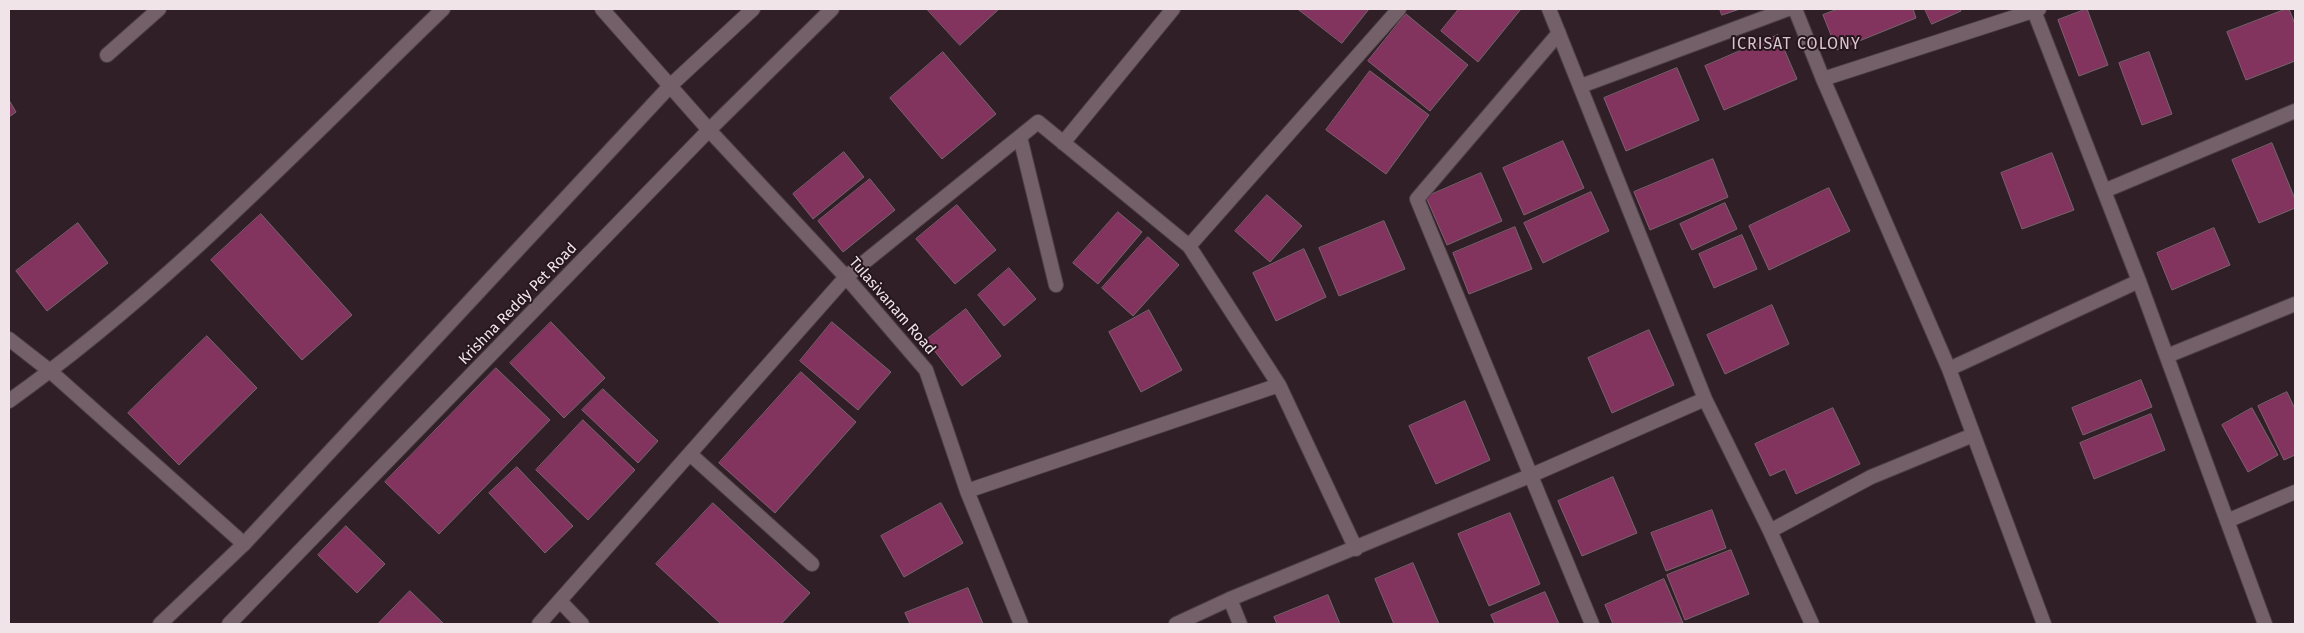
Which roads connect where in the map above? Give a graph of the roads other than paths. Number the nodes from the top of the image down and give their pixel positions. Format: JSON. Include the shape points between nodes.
{"nodes":[{"id":1,"x":159,"y":9,"type":"edge"},
{"id":2,"x":443,"y":9,"type":"edge"},
{"id":3,"x":602,"y":9,"type":"edge"},
{"id":4,"x":753,"y":9,"type":"edge"},
{"id":5,"x":832,"y":9,"type":"edge"},
{"id":6,"x":1174,"y":9,"type":"edge"},
{"id":7,"x":1399,"y":9,"type":"edge"},
{"id":8,"x":1549,"y":9,"type":"edge"},
{"id":9,"x":1788,"y":9,"type":"edge"},
{"id":10,"x":1795,"y":9,"type":"edge"},
{"id":11,"x":2037,"y":10,"type":"edge"},
{"id":12,"x":1559,"y":33,"type":"junction"},
{"id":13,"x":107,"y":55,"type":"dead end"},
{"id":14,"x":1823,"y":79,"type":"junction"},
{"id":15,"x":671,"y":85,"type":"junction"},
{"id":16,"x":1581,"y":86,"type":"junction"},
{"id":17,"x":2295,"y":111,"type":"edge"},
{"id":18,"x":709,"y":130,"type":"junction"},
{"id":19,"x":1020,"y":136,"type":"junction"},
{"id":20,"x":1063,"y":143,"type":"junction"},
{"id":21,"x":2104,"y":191,"type":"junction"},
{"id":22,"x":1189,"y":246,"type":"junction"},
{"id":23,"x":846,"y":277,"type":"junction"},
{"id":24,"x":2139,"y":281,"type":"junction"},
{"id":25,"x":1056,"y":285,"type":"dead end"},
{"id":26,"x":2295,"y":304,"type":"edge"},
{"id":27,"x":9,"y":340,"type":"edge"},
{"id":28,"x":2167,"y":356,"type":"junction"},
{"id":29,"x":1949,"y":369,"type":"junction"},
{"id":30,"x":50,"y":371,"type":"junction"},
{"id":31,"x":1279,"y":385,"type":"junction"},
{"id":32,"x":1706,"y":399,"type":"junction"},
{"id":33,"x":9,"y":401,"type":"edge"},
{"id":34,"x":1973,"y":435,"type":"junction"},
{"id":35,"x":690,"y":454,"type":"junction"},
{"id":36,"x":1532,"y":475,"type":"junction"},
{"id":37,"x":967,"y":491,"type":"junction"},
{"id":38,"x":2295,"y":492,"type":"edge"},
{"id":39,"x":2227,"y":521,"type":"junction"},
{"id":40,"x":1770,"y":531,"type":"junction"},
{"id":41,"x":244,"y":544,"type":"junction"},
{"id":42,"x":1356,"y":549,"type":"junction"},
{"id":43,"x":812,"y":564,"type":"dead end"},
{"id":44,"x":1230,"y":599,"type":"junction"},
{"id":45,"x":560,"y":601,"type":"junction"},
{"id":46,"x":160,"y":624,"type":"edge"},
{"id":47,"x":229,"y":624,"type":"edge"},
{"id":48,"x":539,"y":624,"type":"edge"},
{"id":49,"x":582,"y":624,"type":"edge"},
{"id":50,"x":1021,"y":624,"type":"edge"},
{"id":51,"x":1176,"y":624,"type":"edge"},
{"id":52,"x":1240,"y":624,"type":"edge"},
{"id":53,"x":1592,"y":624,"type":"edge"},
{"id":54,"x":1812,"y":624,"type":"edge"},
{"id":55,"x":2044,"y":624,"type":"edge"},
{"id":56,"x":2264,"y":624,"type":"edge"}],
"edges":[{"from":1,"to":13,"type":"street"},
{"from":2,"to":30,"type":"street","via":[[200,244]]},
{"from":3,"to":15,"type":"street","name":"Tulasivanam Road"},
{"from":4,"to":15,"type":"street"},
{"from":5,"to":18,"type":"street","name":"Krishna Reddy Pet Road"},
{"from":6,"to":20,"type":"street"},
{"from":7,"to":22,"type":"street"},
{"from":8,"to":12,"type":"street"},
{"from":9,"to":16,"type":"street"},
{"from":10,"to":14,"type":"street"},
{"from":11,"to":14,"type":"street"},
{"from":11,"to":21,"type":"street"},
{"from":12,"to":16,"type":"street"},
{"from":12,"to":36,"type":"street","via":[[1417,200]]},
{"from":14,"to":29,"type":"street"},
{"from":15,"to":18,"type":"street","name":"Tulasivanam Road"},
{"from":15,"to":41,"type":"street"},
{"from":16,"to":32,"type":"street"},
{"from":17,"to":21,"type":"street"},
{"from":18,"to":23,"type":"street","name":"Tulasivanam Road"},
{"from":18,"to":47,"type":"street","name":"Krishna Reddy Pet Road"},
{"from":19,"to":20,"type":"street","via":[[1038,122]]},
{"from":19,"to":23,"type":"street"},
{"from":19,"to":25,"type":"street"},
{"from":20,"to":22,"type":"street"},
{"from":21,"to":24,"type":"street"},
{"from":22,"to":31,"type":"street"},
{"from":23,"to":35,"type":"street"},
{"from":23,"to":37,"type":"street","name":"Tulasivanam Road","via":[[926,370]]},
{"from":24,"to":28,"type":"street"},
{"from":24,"to":29,"type":"street"},
{"from":26,"to":28,"type":"street"},
{"from":27,"to":30,"type":"street"},
{"from":28,"to":39,"type":"street"},
{"from":29,"to":34,"type":"street"},
{"from":30,"to":33,"type":"street"},
{"from":30,"to":41,"type":"street"},
{"from":31,"to":37,"type":"street"},
{"from":31,"to":42,"type":"street"},
{"from":32,"to":36,"type":"street"},
{"from":32,"to":40,"type":"street"},
{"from":34,"to":40,"type":"street","via":[[1871,477]]},
{"from":34,"to":55,"type":"street"},
{"from":35,"to":43,"type":"street"},
{"from":35,"to":45,"type":"street"},
{"from":36,"to":42,"type":"street"},
{"from":36,"to":53,"type":"street"},
{"from":37,"to":50,"type":"street","name":"Tulasivanam Road"},
{"from":38,"to":39,"type":"street"},
{"from":39,"to":56,"type":"street"},
{"from":40,"to":54,"type":"street"},
{"from":41,"to":46,"type":"street"},
{"from":42,"to":44,"type":"street"},
{"from":44,"to":51,"type":"street"},
{"from":44,"to":52,"type":"street"},
{"from":45,"to":48,"type":"street"},
{"from":45,"to":49,"type":"street"}]}
